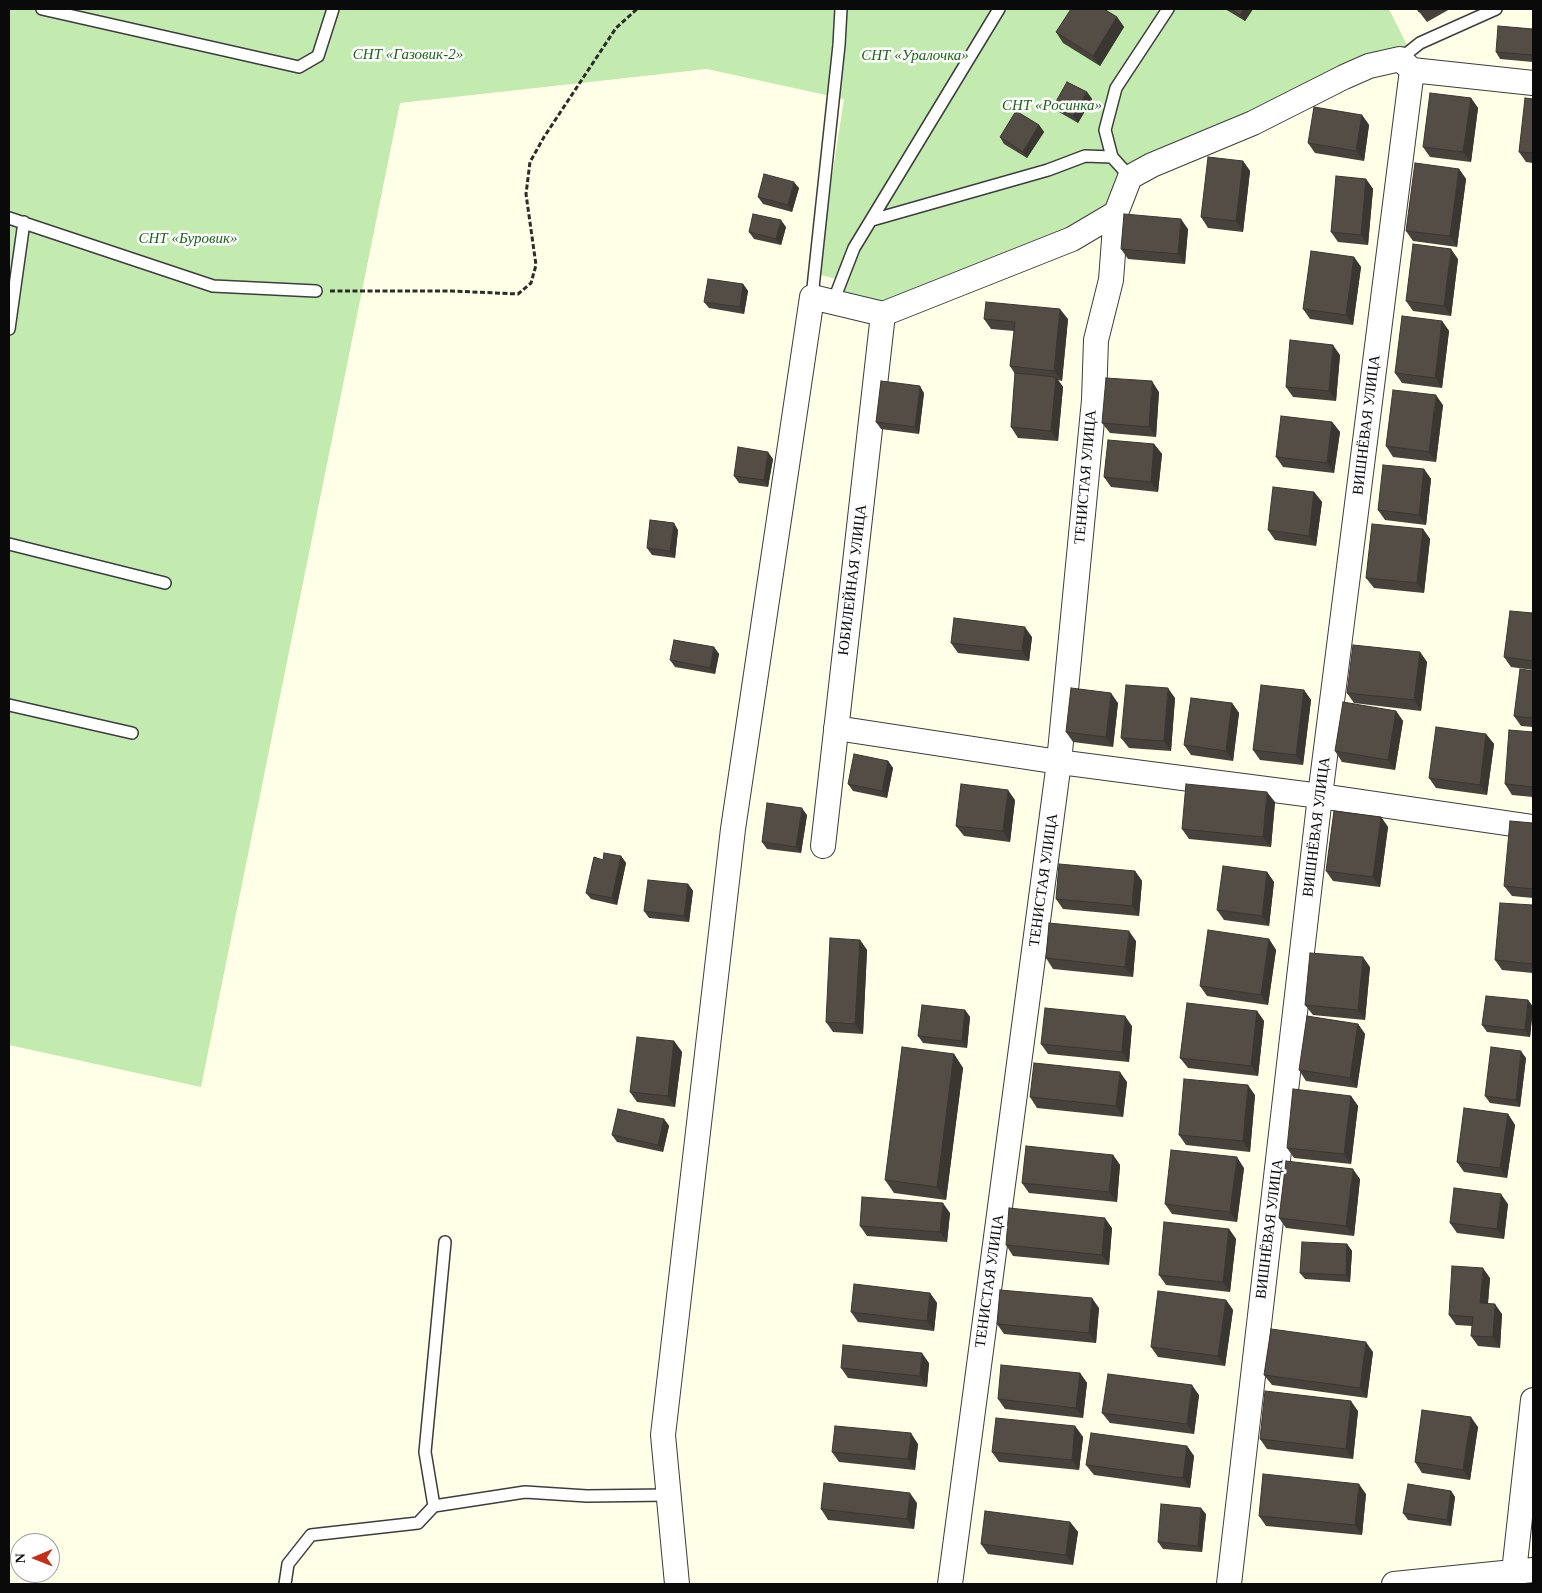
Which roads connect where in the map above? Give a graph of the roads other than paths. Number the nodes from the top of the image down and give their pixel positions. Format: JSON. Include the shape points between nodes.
{"nodes":[{"id":1,"x":42,"y":9,"type":"edge"},
{"id":2,"x":333,"y":9,"type":"edge"},
{"id":3,"x":841,"y":9,"type":"edge"},
{"id":4,"x":999,"y":9,"type":"edge"},
{"id":5,"x":1168,"y":9,"type":"edge"},
{"id":6,"x":1496,"y":9,"type":"edge"},
{"id":7,"x":1406,"y":65,"type":"junction"},
{"id":8,"x":1533,"y":83,"type":"edge"},
{"id":9,"x":1112,"y":158,"type":"junction"},
{"id":10,"x":1130,"y":177,"type":"junction"},
{"id":11,"x":1116,"y":213,"type":"junction"},
{"id":12,"x":9,"y":218,"type":"edge"},
{"id":13,"x":872,"y":220,"type":"junction"},
{"id":14,"x":24,"y":222,"type":"junction"},
{"id":15,"x":316,"y":291,"type":"road end"},
{"id":16,"x":822,"y":300,"type":"junction"},
{"id":17,"x":883,"y":314,"type":"junction"},
{"id":18,"x":9,"y":329,"type":"edge"},
{"id":19,"x":9,"y":544,"type":"edge"},
{"id":20,"x":164,"y":583,"type":"dead end"},
{"id":21,"x":9,"y":705,"type":"edge"},
{"id":22,"x":836,"y":728,"type":"junction"},
{"id":23,"x":132,"y":733,"type":"dead end"},
{"id":24,"x":1059,"y":762,"type":"junction"},
{"id":25,"x":1320,"y":796,"type":"junction"},
{"id":26,"x":1533,"y":827,"type":"edge"},
{"id":27,"x":823,"y":846,"type":"dead end"},
{"id":28,"x":445,"y":1242,"type":"dead end"},
{"id":29,"x":1533,"y":1400,"type":"edge"},
{"id":30,"x":668,"y":1495,"type":"junction"},
{"id":31,"x":434,"y":1506,"type":"junction"},
{"id":32,"x":1524,"y":1571,"type":"edge"},
{"id":33,"x":285,"y":1584,"type":"edge"},
{"id":34,"x":677,"y":1584,"type":"edge"},
{"id":35,"x":950,"y":1584,"type":"edge"},
{"id":36,"x":1228,"y":1584,"type":"edge"},
{"id":37,"x":1394,"y":1584,"type":"edge"}],
"edges":[{"from":1,"to":2,"type":"lane","via":[[299,67],[318,56]]},
{"from":3,"to":16,"type":"lane"},
{"from":4,"to":13,"type":"lane"},
{"from":5,"to":9,"type":"lane","via":[[1116,88],[1105,130]]},
{"from":6,"to":7,"type":"lane","via":[[1420,43]]},
{"from":7,"to":8,"type":"street"},
{"from":7,"to":10,"type":"street","via":[[1369,66],[1253,123]]},
{"from":7,"to":25,"type":"street","name":"ВИШНЁВАЯ УЛИЦА"},
{"from":9,"to":10,"type":"lane"},
{"from":9,"to":13,"type":"lane","via":[[1085,156],[1048,170]]},
{"from":10,"to":11,"type":"street","name":"ТЕНИСТАЯ УЛИЦА"},
{"from":11,"to":17,"type":"street","via":[[1072,239]]},
{"from":11,"to":24,"type":"street","name":"ТЕНИСТАЯ УЛИЦА","via":[[1111,280],[1096,340],[1094,400]]},
{"from":12,"to":14,"type":"lane"},
{"from":13,"to":16,"type":"lane"},
{"from":14,"to":15,"type":"lane","via":[[213,286]]},
{"from":14,"to":18,"type":"lane"},
{"from":16,"to":17,"type":"street"},
{"from":16,"to":30,"type":"street","via":[[732,839],[663,1434]]},
{"from":17,"to":22,"type":"street","name":"ЮБИЛЕЙНАЯ УЛИЦА"},
{"from":19,"to":20,"type":"lane"},
{"from":21,"to":23,"type":"lane"},
{"from":22,"to":24,"type":"street"},
{"from":22,"to":27,"type":"street","name":"ЮБИЛЕЙНАЯ УЛИЦА"},
{"from":24,"to":25,"type":"street"},
{"from":24,"to":35,"type":"street","name":"ТЕНИСТАЯ УЛИЦА"},
{"from":25,"to":26,"type":"street"},
{"from":25,"to":36,"type":"street","name":"ВИШНЁВАЯ УЛИЦА"},
{"from":28,"to":31,"type":"lane","via":[[425,1452]]},
{"from":29,"to":32,"type":"street"},
{"from":30,"to":31,"type":"lane","via":[[587,1496],[525,1492]]},
{"from":30,"to":34,"type":"street"},
{"from":31,"to":33,"type":"lane","via":[[418,1523],[311,1535],[288,1564]]},
{"from":32,"to":37,"type":"street"}]}
